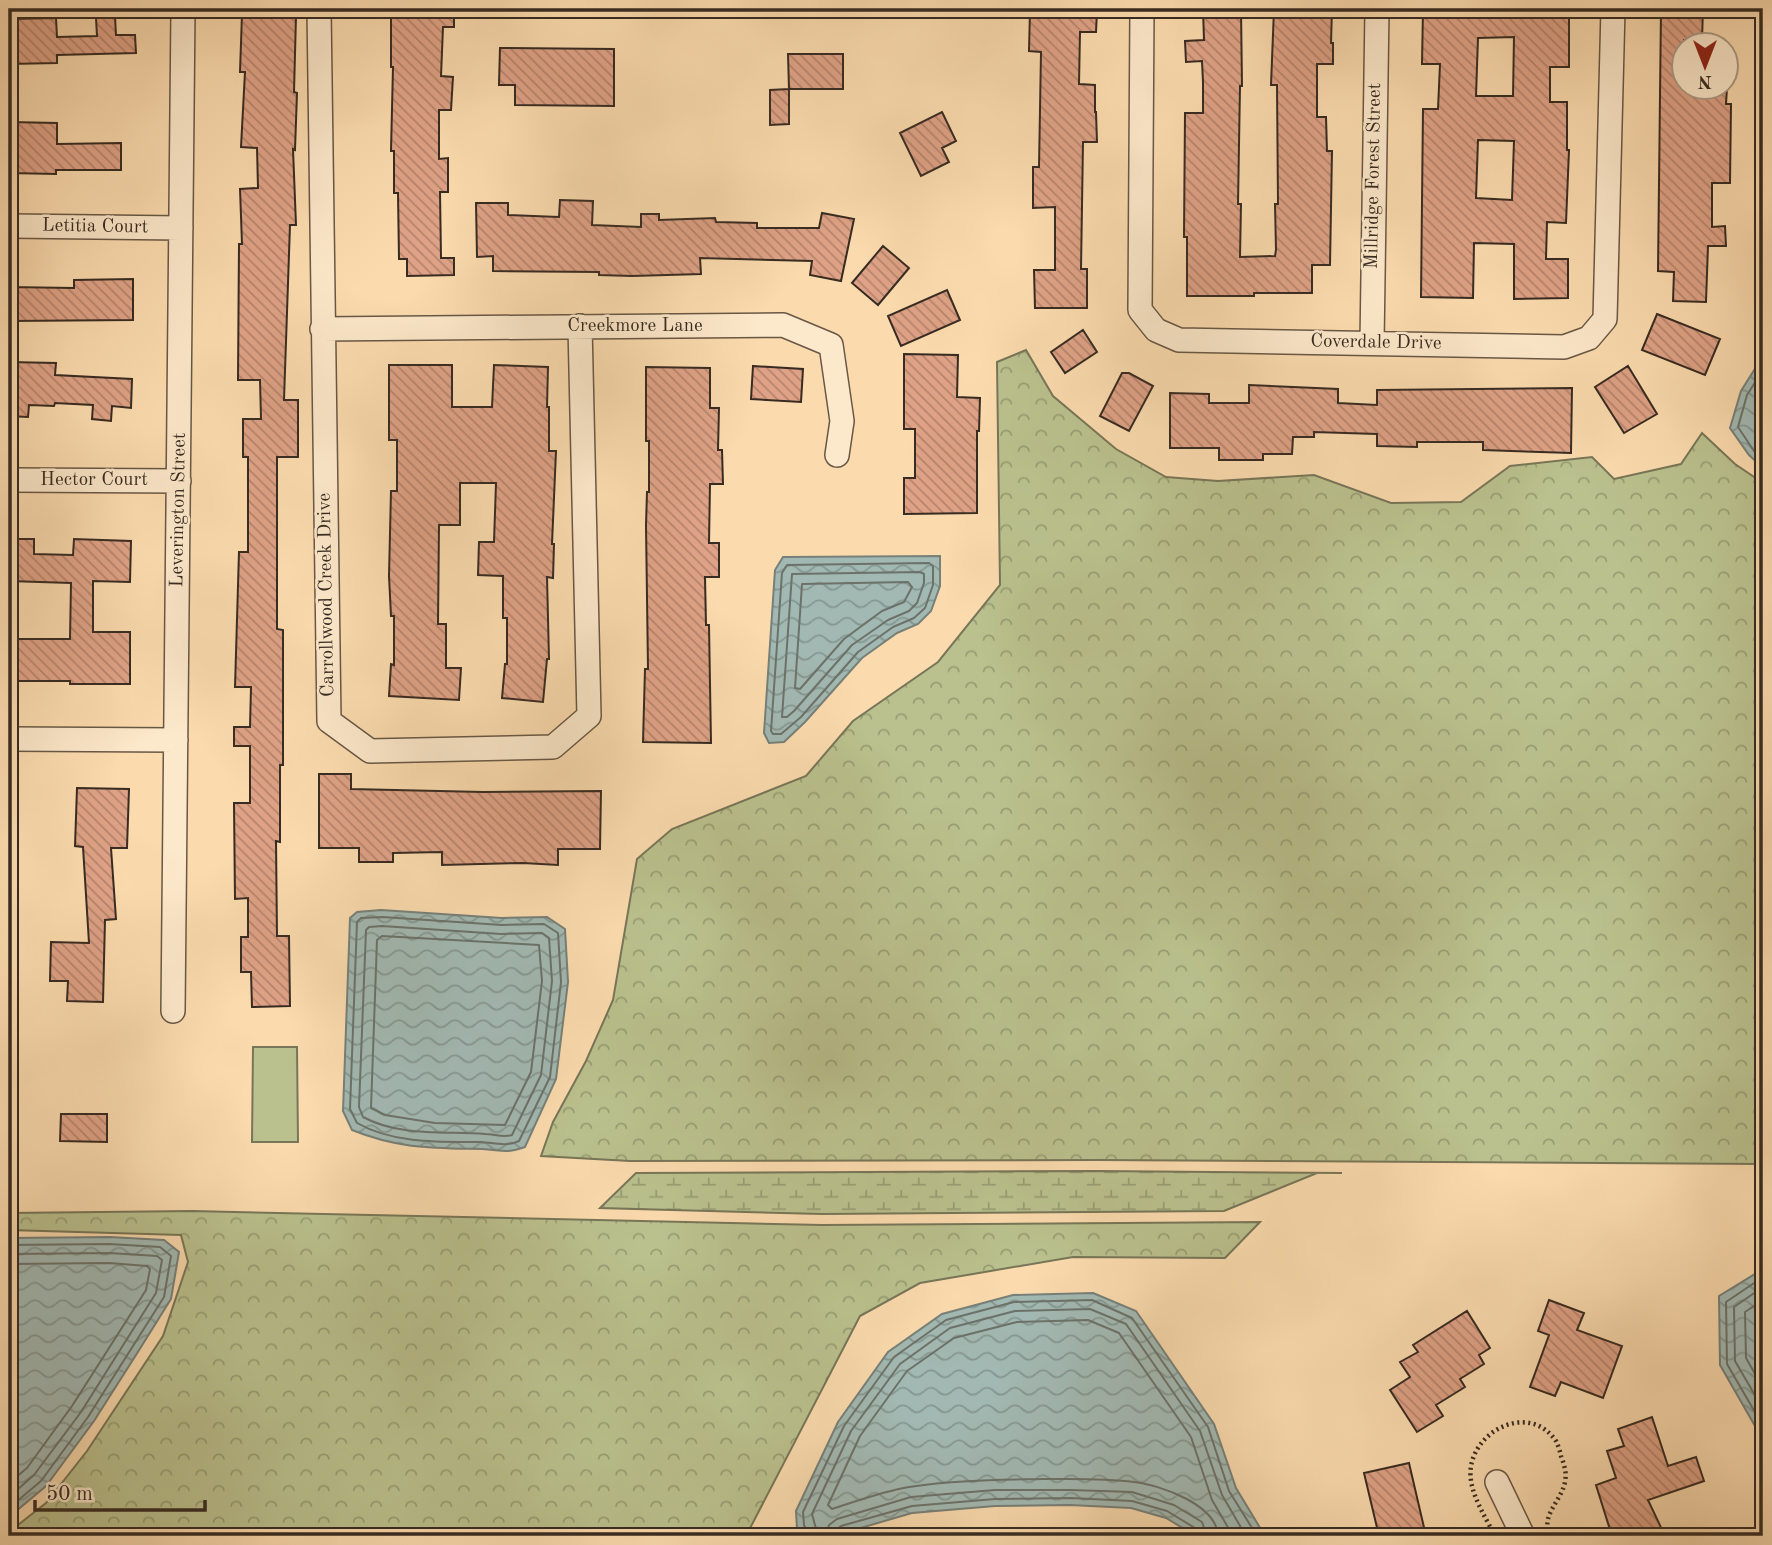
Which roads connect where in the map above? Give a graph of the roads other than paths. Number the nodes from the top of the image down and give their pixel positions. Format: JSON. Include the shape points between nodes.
{"nodes":[{"id":1,"x":183,"y":9,"type":"edge"},
{"id":2,"x":319,"y":9,"type":"edge"},
{"id":3,"x":1142,"y":9,"type":"edge"},
{"id":4,"x":1377,"y":9,"type":"edge"},
{"id":5,"x":1613,"y":9,"type":"edge"},
{"id":6,"x":9,"y":226,"type":"edge"},
{"id":7,"x":181,"y":228,"type":"junction"},
{"id":8,"x":580,"y":326,"type":"junction"},
{"id":9,"x":323,"y":329,"type":"junction"},
{"id":10,"x":1372,"y":344,"type":"junction"},
{"id":11,"x":837,"y":456,"type":"dead end"},
{"id":12,"x":9,"y":480,"type":"edge"},
{"id":13,"x":179,"y":481,"type":"junction"},
{"id":14,"x":9,"y":739,"type":"edge"},
{"id":15,"x":176,"y":740,"type":"junction"},
{"id":16,"x":173,"y":1011,"type":"dead end"},
{"id":17,"x":1497,"y":1482,"type":"dead end"},
{"id":18,"x":1523,"y":1536,"type":"edge"}],
"edges":[{"from":1,"to":7,"type":"street","name":"Leverington Street"},
{"from":2,"to":9,"type":"street","name":"Carrollwood Creek Drive"},
{"from":3,"to":10,"type":"street","name":"Coverdale Drive","via":[[1140,310],[1156,330],[1179,340]]},
{"from":4,"to":10,"type":"street","name":"Millridge Forest Street"},
{"from":5,"to":10,"type":"street","name":"Coverdale Drive","via":[[1605,319],[1589,338],[1564,347]]},
{"from":6,"to":7,"type":"street","name":"Letitia Court"},
{"from":7,"to":13,"type":"street","name":"Leverington Street"},
{"from":8,"to":9,"type":"street","name":"Creekmore Lane"},
{"from":8,"to":9,"type":"street","name":"Carrollwood Creek Drive","via":[[589,716],[553,747],[370,751],[329,721]]},
{"from":8,"to":11,"type":"street","name":"Creekmore Lane","via":[[783,325],[831,345],[842,421]]},
{"from":12,"to":13,"type":"street","name":"Hector Court"},
{"from":13,"to":15,"type":"street","name":"Leverington Street"},
{"from":14,"to":15,"type":"street"},
{"from":15,"to":16,"type":"street","name":"Leverington Street"},
{"from":17,"to":18,"type":"street"}]}
